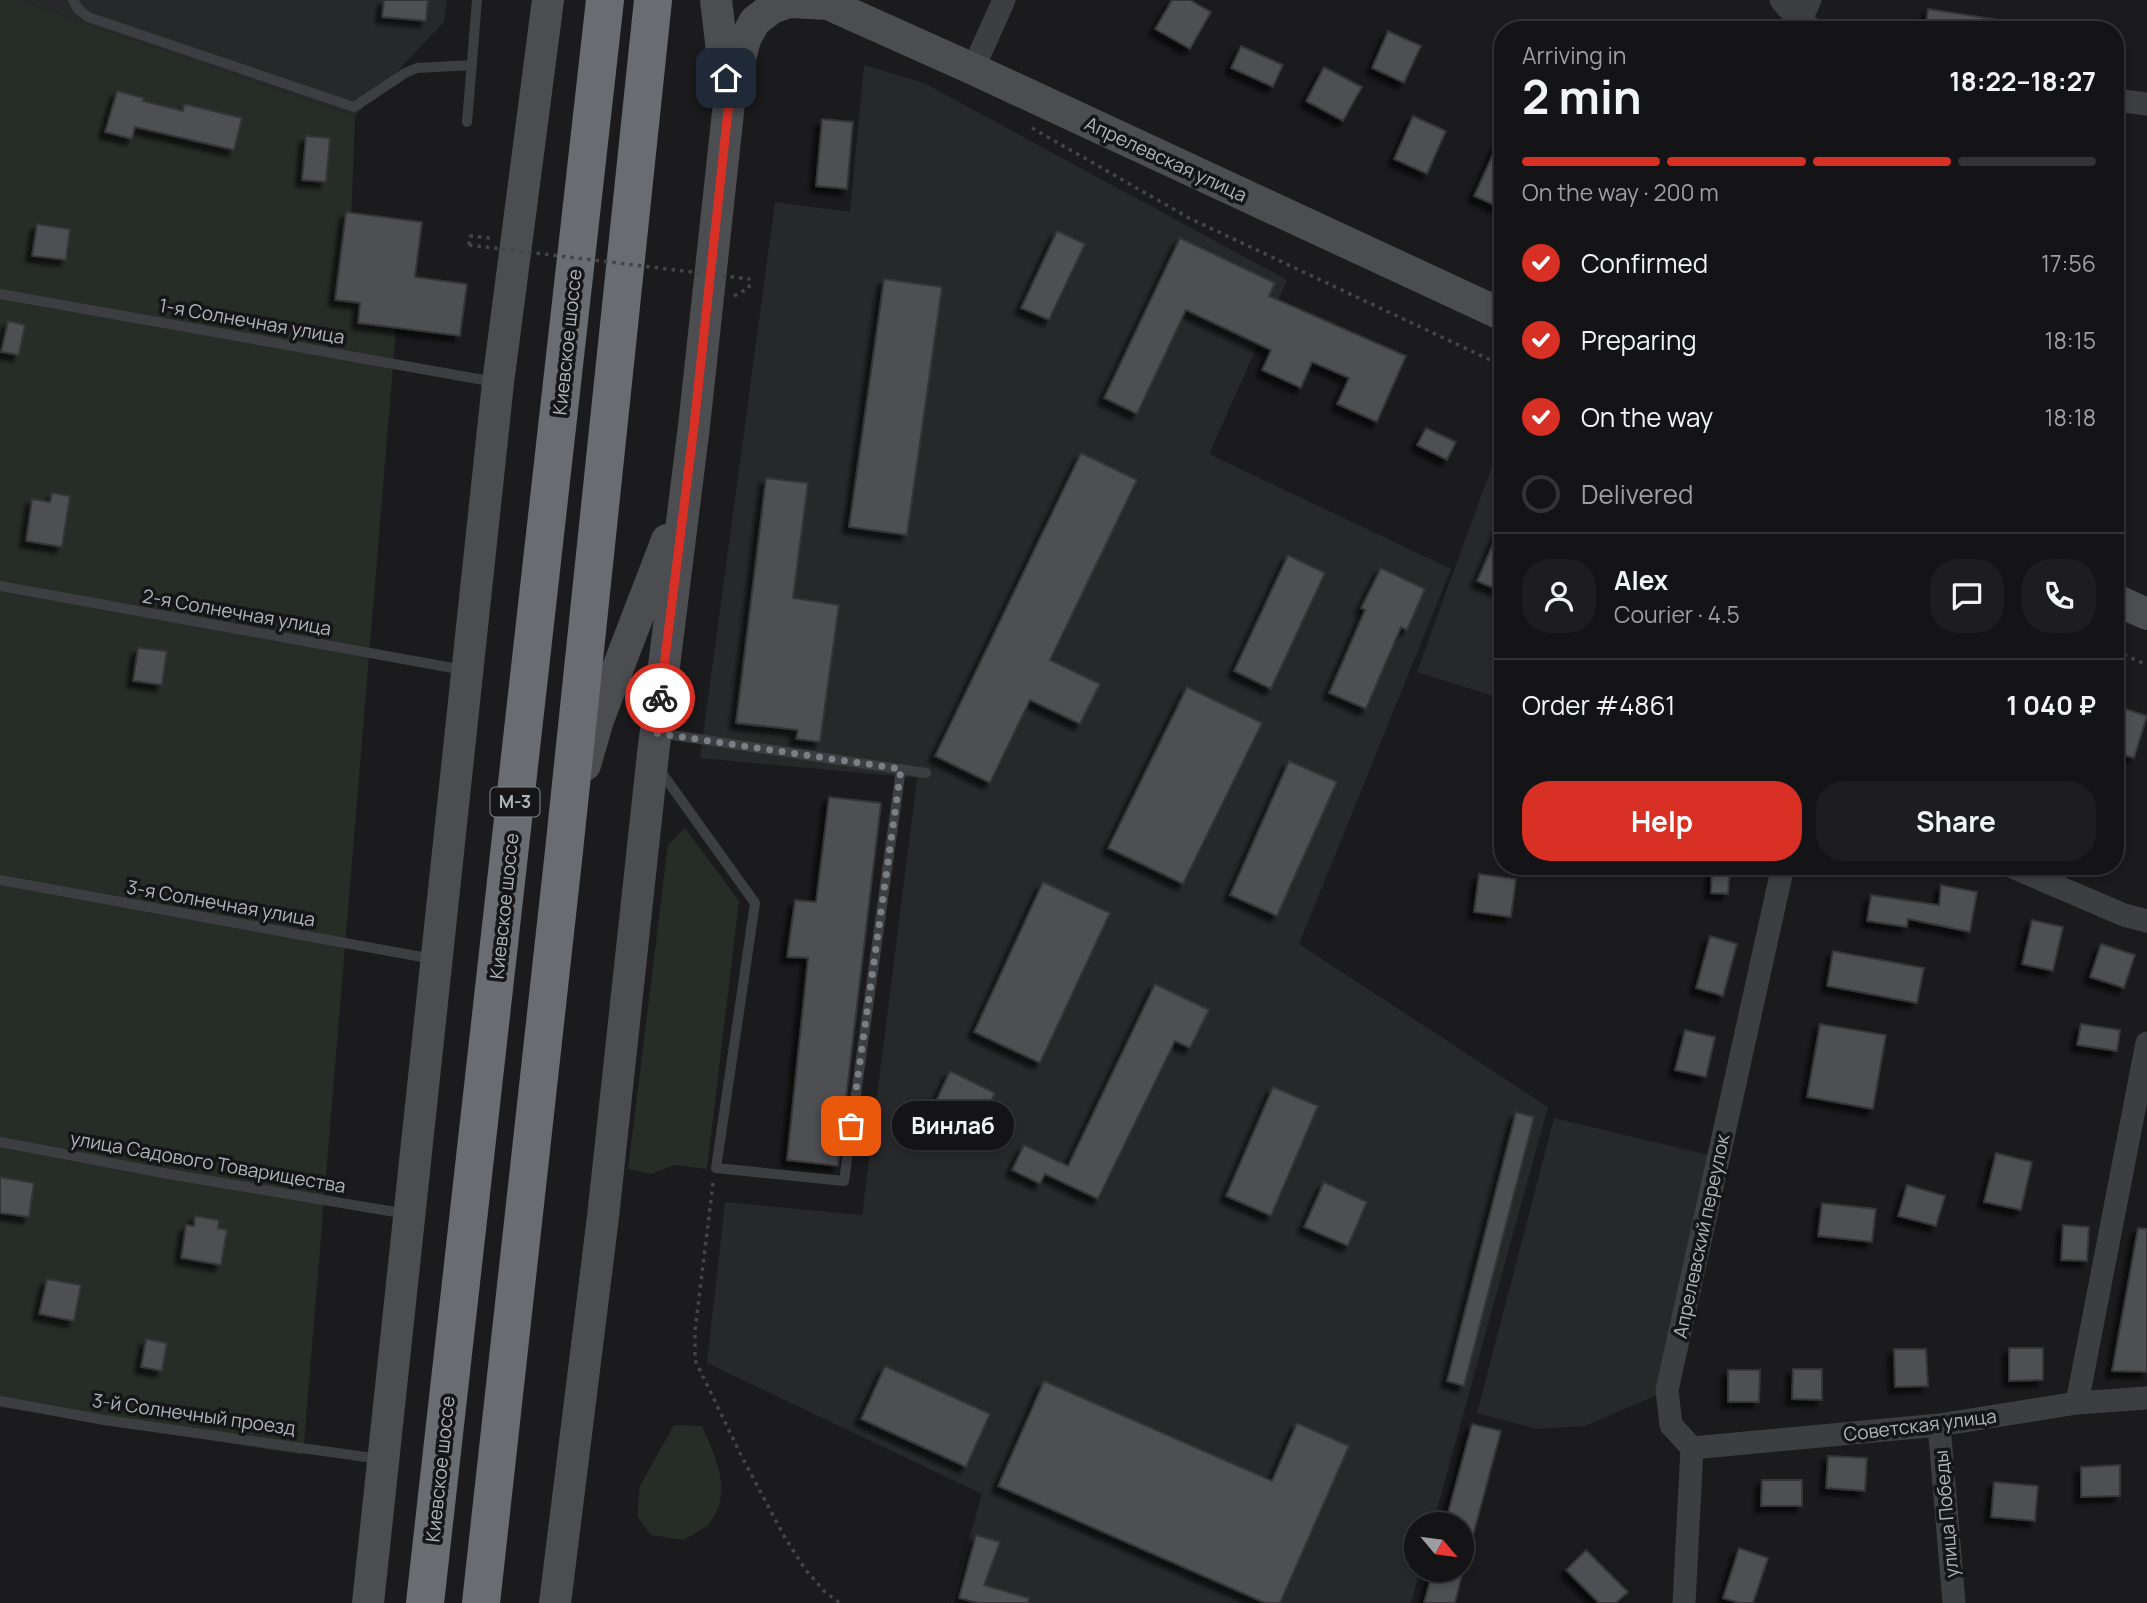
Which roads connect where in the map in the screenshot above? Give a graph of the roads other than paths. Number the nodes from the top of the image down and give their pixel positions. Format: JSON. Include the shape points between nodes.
{"nodes":[{"id":1,"x":73,"y":0,"type":"edge"},
{"id":2,"x":477,"y":0,"type":"edge"},
{"id":3,"x":548,"y":0,"type":"edge"},
{"id":4,"x":605,"y":0,"type":"edge"},
{"id":5,"x":653,"y":0,"type":"edge"},
{"id":6,"x":716,"y":0,"type":"edge"},
{"id":7,"x":1004,"y":0,"type":"edge"},
{"id":8,"x":1781,"y":0,"type":"edge"},
{"id":9,"x":1810,"y":0,"type":"edge"},
{"id":10,"x":824,"y":2,"type":"edge"},
{"id":11,"x":1798,"y":21,"type":"edge"},
{"id":12,"x":1806,"y":21,"type":"edge"},
{"id":13,"x":472,"y":65,"type":"junction"},
{"id":14,"x":973,"y":69,"type":"junction"},
{"id":15,"x":2124,"y":101,"type":"edge"},
{"id":16,"x":729,"y":103,"type":"junction"},
{"id":17,"x":2147,"y":104,"type":"edge"},
{"id":18,"x":467,"y":122,"type":"dead end"},
{"id":19,"x":0,"y":294,"type":"edge"},
{"id":20,"x":1494,"y":311,"type":"edge"},
{"id":21,"x":498,"y":383,"type":"junction"},
{"id":22,"x":694,"y":426,"type":"junction"},
{"id":23,"x":0,"y":586,"type":"edge"},
{"id":24,"x":2124,"y":604,"type":"edge"},
{"id":25,"x":2147,"y":614,"type":"edge"},
{"id":26,"x":467,"y":671,"type":"junction"},
{"id":27,"x":654,"y":743,"type":"junction"},
{"id":28,"x":901,"y":769,"type":"junction"},
{"id":29,"x":926,"y":773,"type":"dead end"},
{"id":30,"x":564,"y":851,"type":"junction"},
{"id":31,"x":1781,"y":875,"type":"edge"},
{"id":32,"x":2031,"y":875,"type":"edge"},
{"id":33,"x":0,"y":880,"type":"edge"},
{"id":34,"x":2147,"y":921,"type":"edge"},
{"id":35,"x":436,"y":960,"type":"junction"},
{"id":36,"x":2147,"y":1043,"type":"edge"},
{"id":37,"x":0,"y":1142,"type":"edge"},
{"id":38,"x":410,"y":1214,"type":"junction"},
{"id":39,"x":2147,"y":1398,"type":"edge"},
{"id":40,"x":0,"y":1401,"type":"edge"},
{"id":41,"x":2077,"y":1403,"type":"junction"},
{"id":42,"x":1939,"y":1425,"type":"junction"},
{"id":43,"x":1692,"y":1448,"type":"junction"},
{"id":44,"x":383,"y":1459,"type":"junction"},
{"id":45,"x":487,"y":1550,"type":"junction"},
{"id":46,"x":368,"y":1603,"type":"edge"},
{"id":47,"x":425,"y":1603,"type":"edge"},
{"id":48,"x":481,"y":1603,"type":"edge"},
{"id":49,"x":489,"y":1603,"type":"edge"},
{"id":50,"x":555,"y":1603,"type":"edge"},
{"id":51,"x":1684,"y":1603,"type":"edge"},
{"id":52,"x":1954,"y":1603,"type":"edge"}],
"edges":[{"from":1,"to":13,"type":"lane","via":[[88,17],[354,107],[418,68]]},
{"from":2,"to":13,"type":"lane"},
{"from":3,"to":21,"type":"main road"},
{"from":4,"to":47,"type":"highway","name":"Киевское шоссе","number":"М-3"},
{"from":5,"to":30,"type":"highway","number":"М-3"},
{"from":6,"to":16,"type":"main road"},
{"from":7,"to":14,"type":"street"},
{"from":8,"to":11,"type":"street"},
{"from":9,"to":12,"type":"street"},
{"from":10,"to":14,"type":"main road","name":"Апрелевская улица"},
{"from":10,"to":16,"type":"main road","via":[[789,2],[755,21],[745,39]]},
{"from":13,"to":18,"type":"lane"},
{"from":14,"to":20,"type":"main road","name":"Апрелевская улица"},
{"from":15,"to":17,"type":"street"},
{"from":16,"to":22,"type":"main road"},
{"from":19,"to":21,"type":"lane","name":"1-я Солнечная улица"},
{"from":21,"to":26,"type":"main road"},
{"from":22,"to":27,"type":"main road"},
{"from":22,"to":30,"type":"main road","via":[[665,547],[598,720]]},
{"from":23,"to":26,"type":"lane","name":"2-я Солнечная улица"},
{"from":24,"to":25,"type":"main road"},
{"from":26,"to":35,"type":"main road"},
{"from":27,"to":28,"type":"lane"},
{"from":27,"to":28,"type":"lane","via":[[658,767],[755,903],[716,1168],[844,1181]]},
{"from":27,"to":50,"type":"main road","via":[[603,1217]]},
{"from":28,"to":29,"type":"lane"},
{"from":30,"to":45,"type":"highway","number":"М-3"},
{"from":31,"to":43,"type":"street","name":"Апрелевский переулок","via":[[1667,1390],[1671,1425]]},
{"from":32,"to":34,"type":"street"},
{"from":33,"to":35,"type":"lane","name":"3-я Солнечная улица"},
{"from":35,"to":38,"type":"main road"},
{"from":36,"to":41,"type":"street"},
{"from":37,"to":38,"type":"lane","name":"улица Садового Товарищества"},
{"from":38,"to":44,"type":"main road"},
{"from":39,"to":41,"type":"street","name":"Советская улица"},
{"from":40,"to":44,"type":"lane","name":"3-й Солнечный проезд"},
{"from":41,"to":42,"type":"street","name":"Советская улица"},
{"from":42,"to":43,"type":"street","name":"Советская улица"},
{"from":42,"to":52,"type":"street","name":"улица Победы"},
{"from":43,"to":51,"type":"street"},
{"from":44,"to":46,"type":"main road"},
{"from":45,"to":48,"type":"highway","number":"М-3"},
{"from":45,"to":49,"type":"main road"}]}
